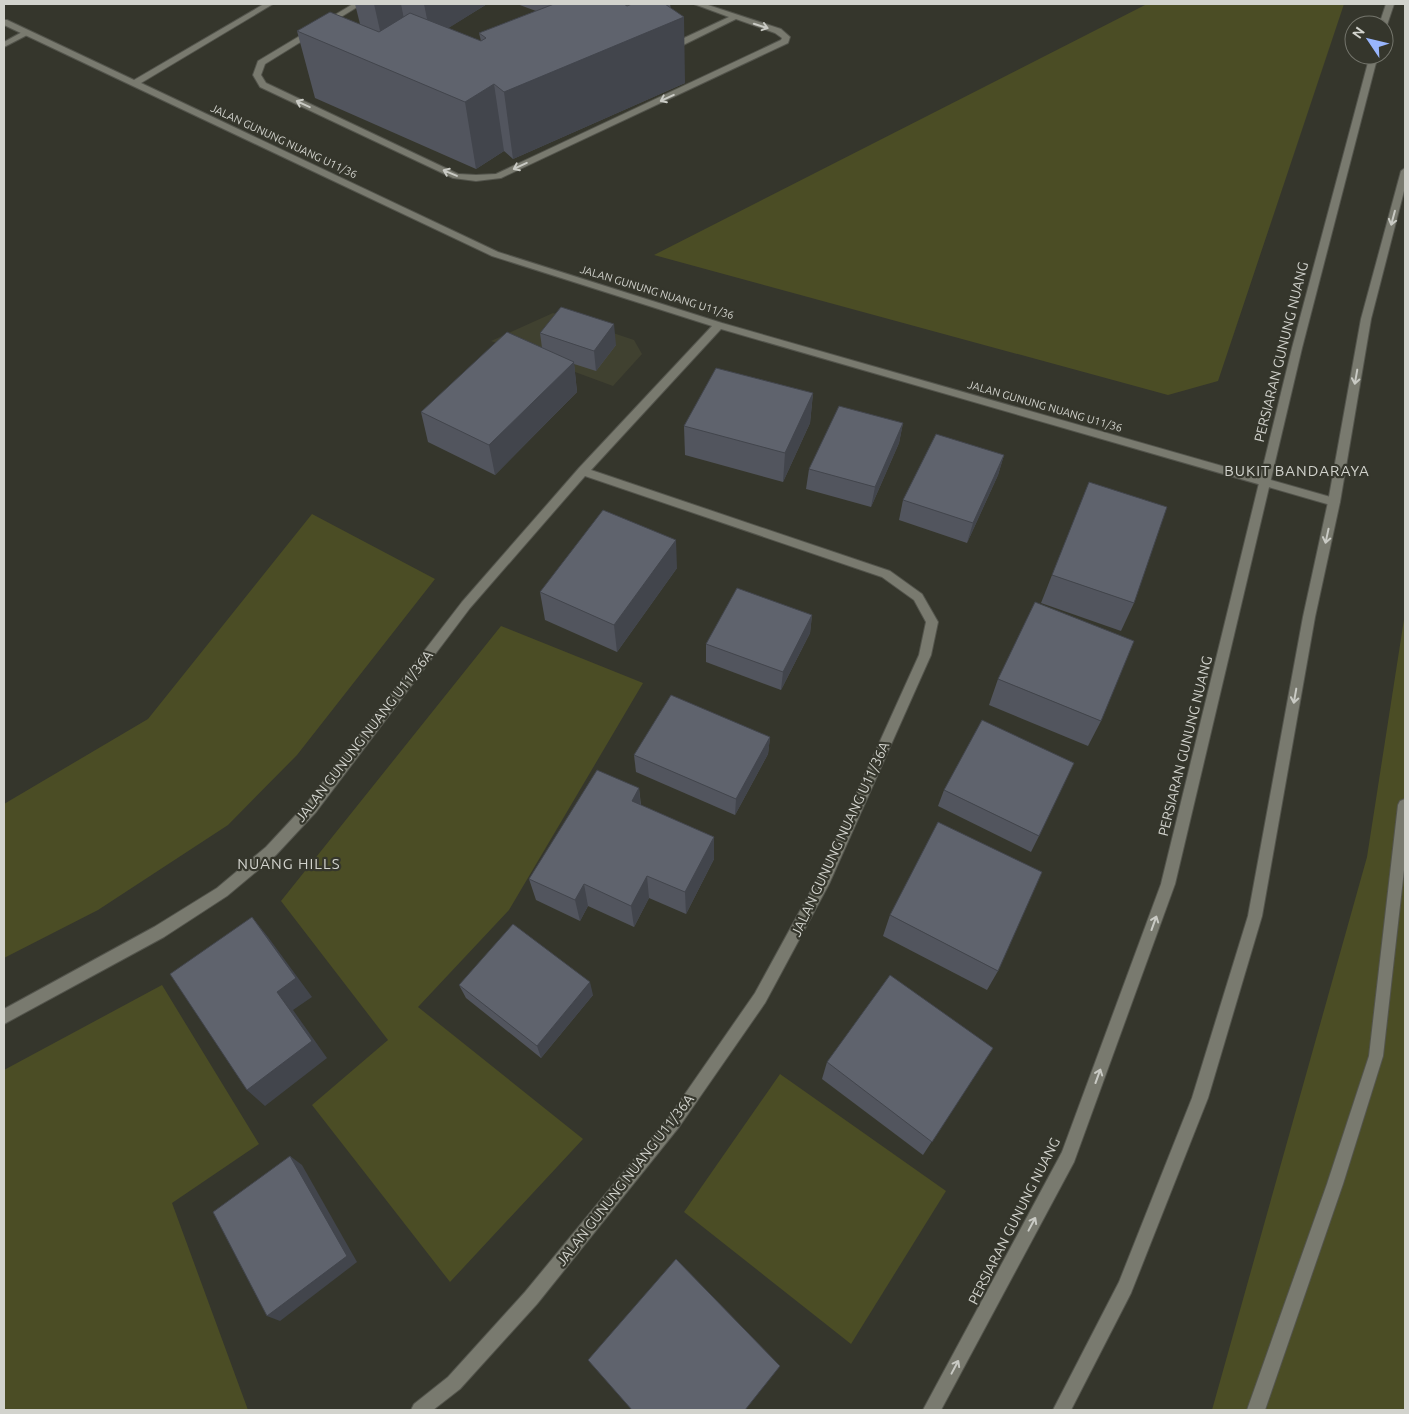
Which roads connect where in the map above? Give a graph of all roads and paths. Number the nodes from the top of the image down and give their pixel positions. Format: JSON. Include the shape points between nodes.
{"nodes":[{"id":1,"x":270,"y":4,"type":"edge"},
{"id":2,"x":358,"y":4,"type":"edge"},
{"id":3,"x":698,"y":4,"type":"edge"},
{"id":4,"x":735,"y":17,"type":"junction"},
{"id":5,"x":4,"y":22,"type":"edge"},
{"id":6,"x":27,"y":33,"type":"junction"},
{"id":7,"x":4,"y":45,"type":"edge"},
{"id":8,"x":288,"y":47,"type":"junction"},
{"id":9,"x":297,"y":51,"type":"dead end"},
{"id":10,"x":663,"y":51,"type":"edge"},
{"id":11,"x":1371,"y":65,"type":"edge"},
{"id":12,"x":134,"y":84,"type":"junction"},
{"id":13,"x":1405,"y":171,"type":"edge"},
{"id":14,"x":719,"y":325,"type":"junction"},
{"id":15,"x":583,"y":471,"type":"junction"},
{"id":16,"x":1265,"y":482,"type":"junction"},
{"id":17,"x":1334,"y":502,"type":"junction"},
{"id":18,"x":1405,"y":805,"type":"edge"},
{"id":19,"x":4,"y":1016,"type":"edge"},
{"id":20,"x":420,"y":1410,"type":"edge"},
{"id":21,"x":932,"y":1410,"type":"edge"},
{"id":22,"x":1062,"y":1410,"type":"edge"},
{"id":23,"x":1256,"y":1410,"type":"edge"}],
"edges":[{"from":1,"to":12,"type":"street"},
{"from":2,"to":8,"type":"street"},
{"from":3,"to":4,"type":"street"},
{"from":4,"to":8,"type":"street","one_way":true,"via":[[778,31],[786,37],[785,41],[498,176],[476,178],[456,176],[263,86],[257,75],[261,64]]},
{"from":4,"to":10,"type":"street"},
{"from":5,"to":6,"type":"street","name":"JALAN GUNUNG NUANG U11/36"},
{"from":6,"to":7,"type":"street"},
{"from":6,"to":12,"type":"street","name":"JALAN GUNUNG NUANG U11/36"},
{"from":8,"to":9,"type":"street"},
{"from":11,"to":16,"type":"street","name":"PERSIARAN GUNUNG NUANG"},
{"from":12,"to":14,"type":"street","name":"JALAN GUNUNG NUANG U11/36","via":[[495,254]]},
{"from":13,"to":17,"type":"street","one_way":true,"via":[[1366,319]]},
{"from":14,"to":15,"type":"street","name":"JALAN GUNUNG NUANG U11/36A"},
{"from":14,"to":16,"type":"street","name":"JALAN GUNUNG NUANG U11/36"},
{"from":15,"to":19,"type":"street","name":"JALAN GUNUNG NUANG U11/36A","via":[[466,605],[311,808],[271,851],[222,892],[159,932]]},
{"from":15,"to":20,"type":"street","name":"JALAN GUNUNG NUANG U11/36A","via":[[886,574],[918,597],[932,622],[925,655],[824,880],[760,998],[674,1122],[531,1298],[454,1383]]},
{"from":16,"to":17,"type":"street","name":"JALAN GUNUNG NUANG U11/36"},
{"from":21,"to":16,"type":"street","name":"PERSIARAN GUNUNG NUANG","one_way":true,"via":[[1068,1156],[1168,884]]},
{"from":17,"to":22,"type":"street","one_way":true,"via":[[1309,617],[1252,926],[1197,1107],[1125,1287]]},
{"from":18,"to":23,"type":"street","via":[[1376,1056]]}]}
